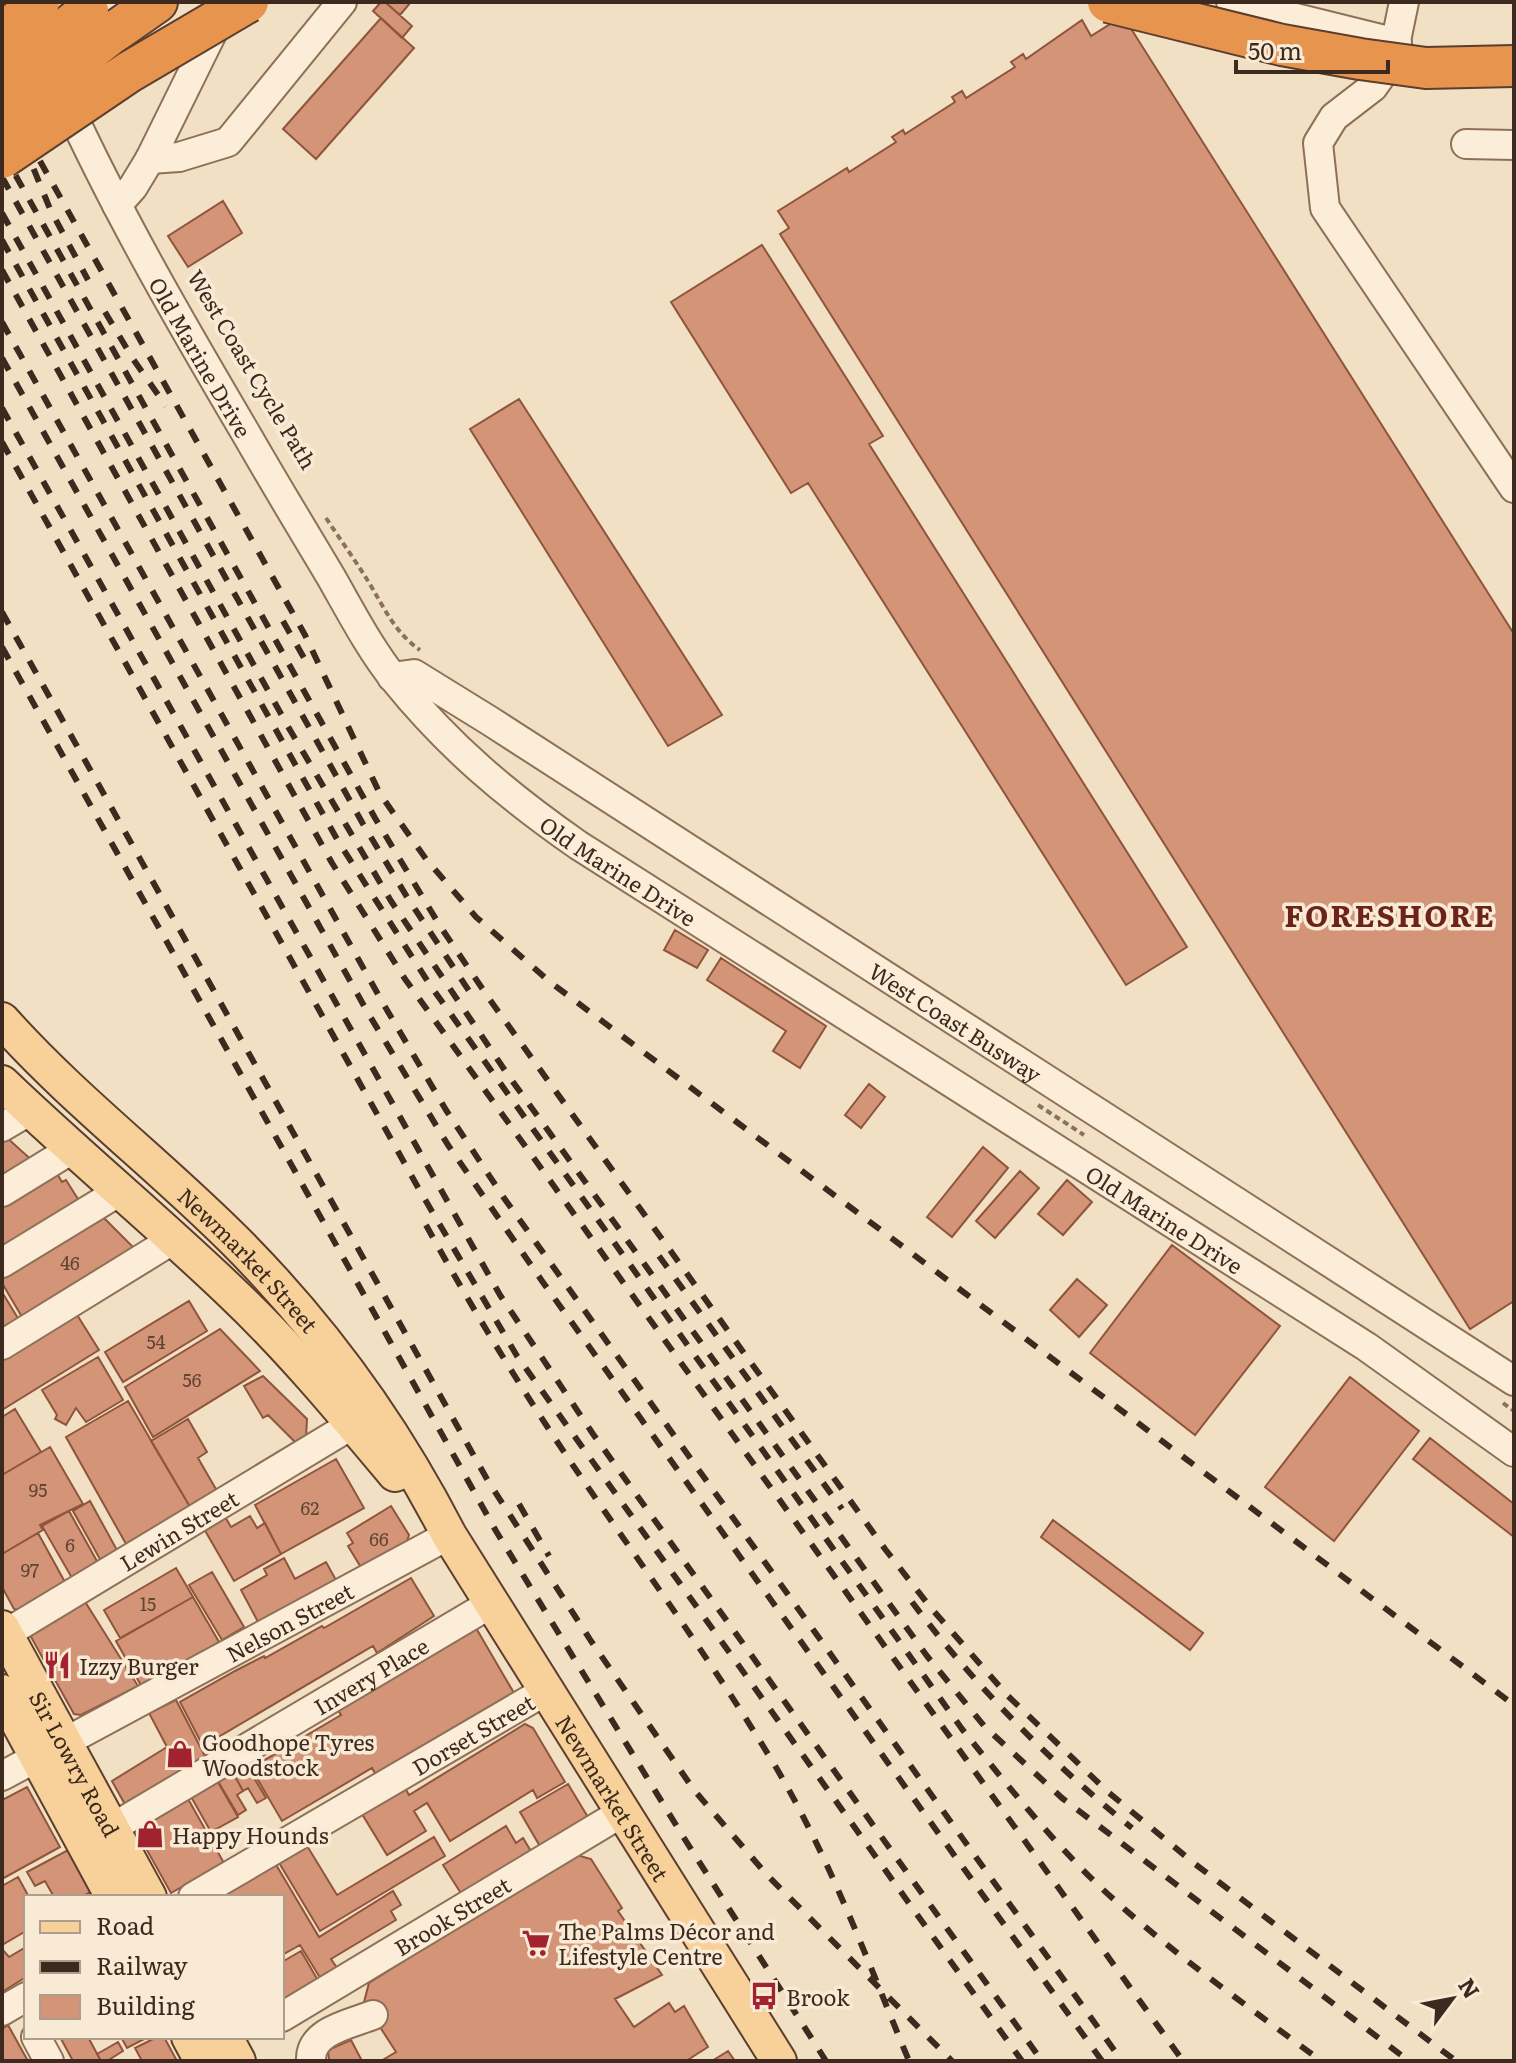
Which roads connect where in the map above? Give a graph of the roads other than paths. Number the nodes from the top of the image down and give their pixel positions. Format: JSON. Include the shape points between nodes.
{"nodes":[{"id":1,"x":100,"y":2,"type":"edge"},
{"id":2,"x":157,"y":2,"type":"edge"},
{"id":3,"x":228,"y":2,"type":"edge"},
{"id":4,"x":248,"y":2,"type":"edge"},
{"id":5,"x":342,"y":2,"type":"edge"},
{"id":6,"x":1108,"y":2,"type":"edge"},
{"id":7,"x":1231,"y":2,"type":"edge"},
{"id":8,"x":1404,"y":2,"type":"edge"},
{"id":9,"x":21,"y":9,"type":"edge"},
{"id":10,"x":1397,"y":43,"type":"junction"},
{"id":11,"x":1514,"y":66,"type":"edge"},
{"id":12,"x":2,"y":79,"type":"edge"},
{"id":13,"x":2,"y":120,"type":"edge"},
{"id":14,"x":1466,"y":144,"type":"dead end"},
{"id":15,"x":1514,"y":145,"type":"edge"},
{"id":16,"x":2,"y":158,"type":"edge"},
{"id":17,"x":150,"y":159,"type":"junction"},
{"id":18,"x":117,"y":205,"type":"junction"},
{"id":19,"x":1514,"y":488,"type":"edge"},
{"id":20,"x":392,"y":677,"type":"junction"},
{"id":21,"x":2,"y":1020,"type":"edge"},
{"id":22,"x":2,"y":1083,"type":"edge"},
{"id":23,"x":16,"y":1119,"type":"edge"},
{"id":24,"x":72,"y":1149,"type":"junction"},
{"id":25,"x":120,"y":1191,"type":"junction"},
{"id":26,"x":2,"y":1192,"type":"edge"},
{"id":27,"x":174,"y":1239,"type":"junction"},
{"id":28,"x":2,"y":1263,"type":"edge"},
{"id":29,"x":2,"y":1345,"type":"edge"},
{"id":30,"x":1514,"y":1381,"type":"edge"},
{"id":31,"x":353,"y":1424,"type":"junction"},
{"id":32,"x":1514,"y":1452,"type":"edge"},
{"id":33,"x":449,"y":1535,"type":"junction"},
{"id":34,"x":492,"y":1603,"type":"junction"},
{"id":35,"x":3,"y":1632,"type":"edge"},
{"id":36,"x":547,"y":1690,"type":"junction"},
{"id":37,"x":2,"y":1692,"type":"edge"},
{"id":38,"x":50,"y":1749,"type":"junction"},
{"id":39,"x":2,"y":1776,"type":"edge"},
{"id":40,"x":623,"y":1812,"type":"junction"},
{"id":41,"x":98,"y":1836,"type":"junction"},
{"id":42,"x":113,"y":1895,"type":"edge"},
{"id":43,"x":147,"y":1895,"type":"edge"},
{"id":44,"x":196,"y":1895,"type":"edge"},
{"id":45,"x":373,"y":2015,"type":"dead end"},
{"id":46,"x":284,"y":2016,"type":"edge"},
{"id":47,"x":37,"y":2039,"type":"edge"},
{"id":48,"x":194,"y":2039,"type":"edge"},
{"id":49,"x":226,"y":2051,"type":"edge"},
{"id":50,"x":49,"y":2061,"type":"edge"},
{"id":51,"x":311,"y":2061,"type":"edge"},
{"id":52,"x":779,"y":2061,"type":"edge"}],
"edges":[{"from":1,"to":12,"type":"highway","bridge":true},
{"from":2,"to":13,"type":"highway","bridge":true},
{"from":3,"to":17,"type":"street"},
{"from":4,"to":16,"type":"highway","bridge":true,"via":[[129,72]]},
{"from":5,"to":17,"type":"street","via":[[236,134],[217,146]]},
{"from":6,"to":11,"type":"highway","bridge":true,"via":[[1360,59],[1426,68]]},
{"from":7,"to":10,"type":"street"},
{"from":8,"to":10,"type":"street"},
{"from":9,"to":18,"type":"street","name":"Old Marine Drive"},
{"from":10,"to":19,"type":"street","via":[[1373,87],[1334,117],[1318,143],[1325,208]]},
{"from":14,"to":15,"type":"street"},
{"from":17,"to":18,"type":"street"},
{"from":18,"to":20,"type":"street","name":"Old Marine Drive","via":[[176,317]]},
{"from":20,"to":30,"type":"street","name":"West Coast Busway","via":[[414,674],[490,721]]},
{"from":20,"to":32,"type":"street","name":"Old Marine Drive","via":[[480,771],[578,845],[1367,1347]]},
{"from":21,"to":33,"type":"main road","name":"Newmarket Street","via":[[243,1249],[304,1314],[367,1395]]},
{"from":22,"to":23,"type":"main road","name":"Newmarket Street"},
{"from":23,"to":24,"type":"main road","name":"Newmarket Street"},
{"from":24,"to":25,"type":"main road","name":"Newmarket Street"},
{"from":24,"to":26,"type":"street"},
{"from":25,"to":27,"type":"main road","name":"Newmarket Street"},
{"from":25,"to":28,"type":"street"},
{"from":27,"to":29,"type":"street"},
{"from":27,"to":31,"type":"main road","name":"Newmarket Street","via":[[287,1349]]},
{"from":31,"to":33,"type":"main road","name":"Newmarket Street"},
{"from":31,"to":35,"type":"street","name":"Lewin Street"},
{"from":33,"to":34,"type":"main road","name":"Newmarket Street"},
{"from":33,"to":38,"type":"street","name":"Nelson Street"},
{"from":34,"to":36,"type":"main road","name":"Newmarket Street"},
{"from":34,"to":41,"type":"street","name":"Invery Place"},
{"from":35,"to":38,"type":"main road","name":"Sir Lowry Road"},
{"from":36,"to":40,"type":"main road","name":"Newmarket Street"},
{"from":36,"to":44,"type":"street","name":"Dorset Street"},
{"from":37,"to":38,"type":"main road","name":"Sir Lowry Road"},
{"from":38,"to":39,"type":"street","name":"Nelson Street"},
{"from":38,"to":41,"type":"main road","name":"Sir Lowry Road"},
{"from":40,"to":46,"type":"street","name":"Brook Street"},
{"from":40,"to":52,"type":"main road","name":"Newmarket Street"},
{"from":41,"to":42,"type":"main road","name":"Sir Lowry Road"},
{"from":41,"to":43,"type":"main road","name":"Sir Lowry Road"},
{"from":45,"to":51,"type":"street","via":[[317,2040]]},
{"from":47,"to":50,"type":"street"},
{"from":48,"to":49,"type":"main road"}]}
